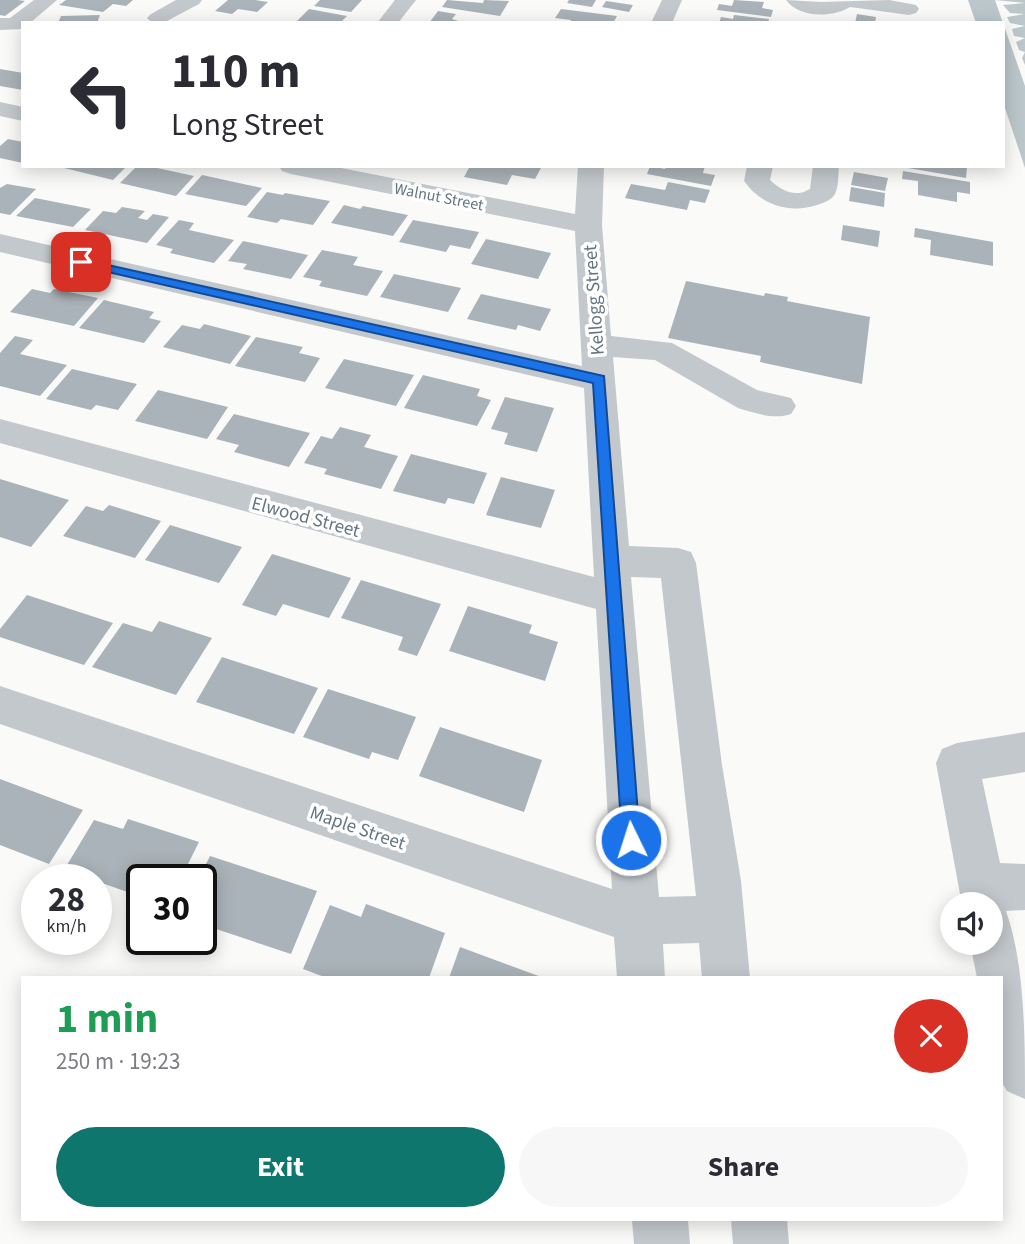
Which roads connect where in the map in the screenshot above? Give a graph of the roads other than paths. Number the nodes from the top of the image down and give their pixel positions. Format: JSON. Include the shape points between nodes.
{"nodes":[{"id":1,"x":47,"y":0,"type":"edge"},
{"id":2,"x":192,"y":0,"type":"edge"},
{"id":3,"x":406,"y":0,"type":"edge"},
{"id":4,"x":672,"y":0,"type":"edge"},
{"id":5,"x":796,"y":0,"type":"edge"},
{"id":6,"x":845,"y":0,"type":"edge"},
{"id":7,"x":909,"y":9,"type":"dead end"},
{"id":8,"x":816,"y":15,"type":"edge"},
{"id":9,"x":158,"y":18,"type":"dead end"},
{"id":10,"x":389,"y":21,"type":"edge"},
{"id":11,"x":662,"y":21,"type":"edge"},
{"id":12,"x":0,"y":24,"type":"edge"},
{"id":13,"x":0,"y":109,"type":"edge"},
{"id":14,"x":21,"y":114,"type":"edge"},
{"id":15,"x":301,"y":168,"type":"edge"},
{"id":16,"x":591,"y":168,"type":"edge"},
{"id":17,"x":760,"y":168,"type":"edge"},
{"id":18,"x":826,"y":168,"type":"edge"},
{"id":19,"x":588,"y":225,"type":"junction"},
{"id":20,"x":0,"y":243,"type":"edge"},
{"id":21,"x":598,"y":363,"type":"junction"},
{"id":22,"x":780,"y":406,"type":"dead end"},
{"id":23,"x":0,"y":431,"type":"edge"},
{"id":24,"x":612,"y":578,"type":"junction"},
{"id":25,"x":0,"y":705,"type":"edge"},
{"id":26,"x":1025,"y":752,"type":"edge"},
{"id":27,"x":993,"y":892,"type":"edge"},
{"id":28,"x":720,"y":919,"type":"junction"},
{"id":29,"x":637,"y":921,"type":"junction"},
{"id":30,"x":1003,"y":942,"type":"edge"},
{"id":31,"x":641,"y":976,"type":"edge"},
{"id":32,"x":726,"y":976,"type":"edge"},
{"id":33,"x":1017,"y":1013,"type":"edge"},
{"id":34,"x":1025,"y":1073,"type":"edge"},
{"id":35,"x":660,"y":1221,"type":"edge"},
{"id":36,"x":759,"y":1221,"type":"edge"},
{"id":37,"x":662,"y":1244,"type":"edge"},
{"id":38,"x":761,"y":1244,"type":"edge"}],
"edges":[{"from":1,"to":12,"type":"street","via":[[15,24]]},
{"from":2,"to":9,"type":"street"},
{"from":3,"to":10,"type":"street"},
{"from":4,"to":11,"type":"street"},
{"from":5,"to":8,"type":"street"},
{"from":6,"to":7,"type":"street"},
{"from":6,"to":8,"type":"street"},
{"from":13,"to":14,"type":"street"},
{"from":15,"to":19,"type":"street","name":"Walnut Street"},
{"from":16,"to":19,"type":"street","name":"Kellogg Street"},
{"from":17,"to":18,"type":"street","via":[[757,181],[766,193],[787,202],[812,200],[823,192]]},
{"from":19,"to":21,"type":"street","name":"Kellogg Street"},
{"from":20,"to":21,"type":"street","via":[[570,375]]},
{"from":21,"to":22,"type":"street","via":[[661,350],[749,400]]},
{"from":21,"to":24,"type":"street","name":"Kellogg Street"},
{"from":23,"to":24,"type":"street","name":"Elwood Street","via":[[577,590]]},
{"from":24,"to":28,"type":"street","name":"Elwood Street","via":[[678,563]]},
{"from":24,"to":29,"type":"street","name":"Kellogg Street"},
{"from":25,"to":29,"type":"street","name":"Maple Street"},
{"from":26,"to":27,"type":"street","via":[[957,763]]},
{"from":28,"to":29,"type":"street","name":"Maple Street"},
{"from":28,"to":32,"type":"street"},
{"from":29,"to":31,"type":"street","name":"Kellogg Street"},
{"from":30,"to":33,"type":"street"},
{"from":33,"to":34,"type":"street"},
{"from":35,"to":37,"type":"street"},
{"from":36,"to":38,"type":"street"}]}
